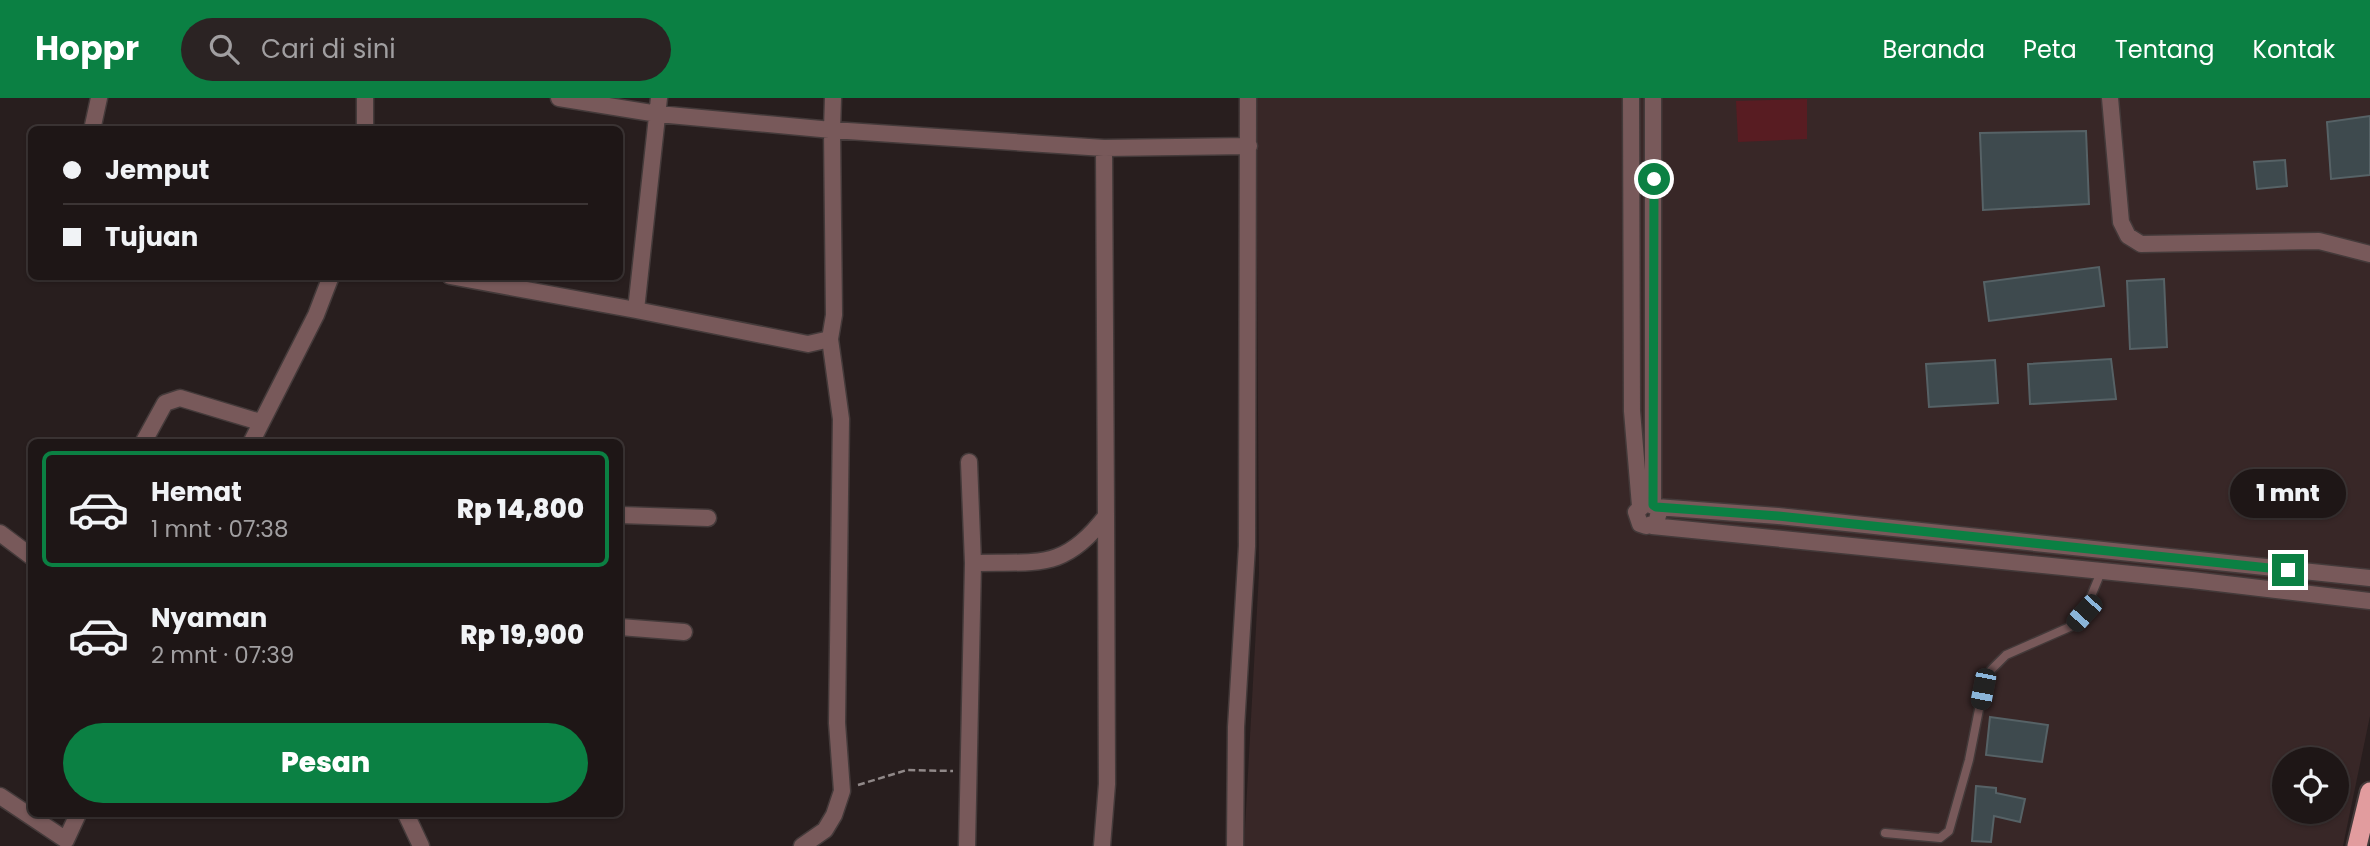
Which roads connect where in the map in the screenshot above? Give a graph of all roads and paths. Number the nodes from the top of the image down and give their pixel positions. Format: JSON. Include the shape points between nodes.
{"nodes":[{"id":1,"x":99,"y":98,"type":"edge"},
{"id":2,"x":365,"y":98,"type":"edge"},
{"id":3,"x":559,"y":98,"type":"edge"},
{"id":4,"x":834,"y":98,"type":"edge"},
{"id":5,"x":1248,"y":98,"type":"edge"},
{"id":6,"x":1631,"y":98,"type":"edge"},
{"id":7,"x":1653,"y":98,"type":"edge"},
{"id":8,"x":2110,"y":98,"type":"edge"},
{"id":9,"x":658,"y":106,"type":"edge"},
{"id":10,"x":93,"y":126,"type":"edge"},
{"id":11,"x":365,"y":126,"type":"edge"},
{"id":12,"x":832,"y":130,"type":"junction"},
{"id":13,"x":1249,"y":146,"type":"junction"},
{"id":14,"x":1104,"y":148,"type":"junction"},
{"id":15,"x":2370,"y":254,"type":"edge"},
{"id":16,"x":329,"y":280,"type":"edge"},
{"id":17,"x":472,"y":280,"type":"edge"},
{"id":18,"x":636,"y":310,"type":"junction"},
{"id":19,"x":830,"y":340,"type":"junction"},
{"id":20,"x":260,"y":422,"type":"junction"},
{"id":21,"x":145,"y":439,"type":"edge"},
{"id":22,"x":253,"y":439,"type":"edge"},
{"id":23,"x":969,"y":461,"type":"dead end"},
{"id":24,"x":1650,"y":506,"type":"junction"},
{"id":25,"x":623,"y":514,"type":"edge"},
{"id":26,"x":1106,"y":516,"type":"junction"},
{"id":27,"x":708,"y":518,"type":"dead end"},
{"id":28,"x":0,"y":533,"type":"edge"},
{"id":29,"x":2009,"y":542,"type":"junction"},
{"id":30,"x":28,"y":554,"type":"edge"},
{"id":31,"x":973,"y":563,"type":"junction"},
{"id":32,"x":2004,"y":563,"type":"junction"},
{"id":33,"x":2101,"y":572,"type":"junction"},
{"id":34,"x":2370,"y":578,"type":"edge"},
{"id":35,"x":2370,"y":601,"type":"edge"},
{"id":36,"x":623,"y":627,"type":"edge"},
{"id":37,"x":684,"y":632,"type":"dead end"},
{"id":38,"x":967,"y":771,"type":"junction"},
{"id":39,"x":842,"y":791,"type":"junction"},
{"id":40,"x":2370,"y":792,"type":"edge"},
{"id":41,"x":0,"y":796,"type":"edge"},
{"id":42,"x":28,"y":815,"type":"edge"},
{"id":43,"x":31,"y":817,"type":"edge"},
{"id":44,"x":77,"y":817,"type":"edge"},
{"id":45,"x":407,"y":817,"type":"edge"},
{"id":46,"x":1885,"y":833,"type":"dead end"},
{"id":47,"x":70,"y":843,"type":"edge"},
{"id":48,"x":421,"y":846,"type":"edge"},
{"id":49,"x":802,"y":846,"type":"edge"},
{"id":50,"x":967,"y":846,"type":"edge"},
{"id":51,"x":1101,"y":846,"type":"edge"},
{"id":52,"x":1235,"y":846,"type":"edge"},
{"id":53,"x":2357,"y":846,"type":"edge"}],
"edges":[{"from":1,"to":10,"type":"street"},
{"from":2,"to":11,"type":"street"},
{"from":3,"to":9,"type":"street"},
{"from":4,"to":12,"type":"street"},
{"from":5,"to":13,"type":"street"},
{"from":6,"to":24,"type":"street","via":[[1632,411]]},
{"from":7,"to":24,"type":"street"},
{"from":8,"to":15,"type":"street","via":[[2121,222],[2128,236],[2141,244],[2319,241]]},
{"from":9,"to":12,"type":"street"},
{"from":9,"to":18,"type":"street"},
{"from":12,"to":14,"type":"street"},
{"from":12,"to":19,"type":"street","via":[[834,314]]},
{"from":13,"to":14,"type":"street"},
{"from":13,"to":52,"type":"street","via":[[1247,546],[1236,727]]},
{"from":14,"to":26,"type":"street"},
{"from":16,"to":20,"type":"street","via":[[304,341]]},
{"from":17,"to":18,"type":"street"},
{"from":18,"to":19,"type":"street","via":[[808,344]]},
{"from":19,"to":39,"type":"street","via":[[841,419],[837,723]]},
{"from":20,"to":21,"type":"street","via":[[180,398],[165,403]]},
{"from":20,"to":22,"type":"street"},
{"from":23,"to":31,"type":"street"},
{"from":24,"to":29,"type":"street"},
{"from":24,"to":32,"type":"street","via":[[1659,517],[1652,526]]},
{"from":25,"to":27,"type":"street"},
{"from":26,"to":31,"type":"street","via":[[1080,546],[1050,561]]},
{"from":26,"to":51,"type":"street","via":[[1107,784]]},
{"from":28,"to":30,"type":"street"},
{"from":29,"to":32,"type":"street"},
{"from":29,"to":34,"type":"street"},
{"from":31,"to":38,"type":"street"},
{"from":32,"to":33,"type":"street"},
{"from":33,"to":35,"type":"street"},
{"from":33,"to":46,"type":"lane","via":[[2084,613],[2072,626],[2006,655],[1991,670],[1949,831],[1940,838]]},
{"from":36,"to":37,"type":"street"},
{"from":38,"to":39,"type":"path","via":[[907,770]]},
{"from":38,"to":50,"type":"street"},
{"from":39,"to":49,"type":"street","via":[[824,830]]},
{"from":40,"to":53,"type":"highway"},
{"from":41,"to":42,"type":"street"},
{"from":43,"to":47,"type":"street"},
{"from":44,"to":47,"type":"street"},
{"from":45,"to":48,"type":"street"}]}
